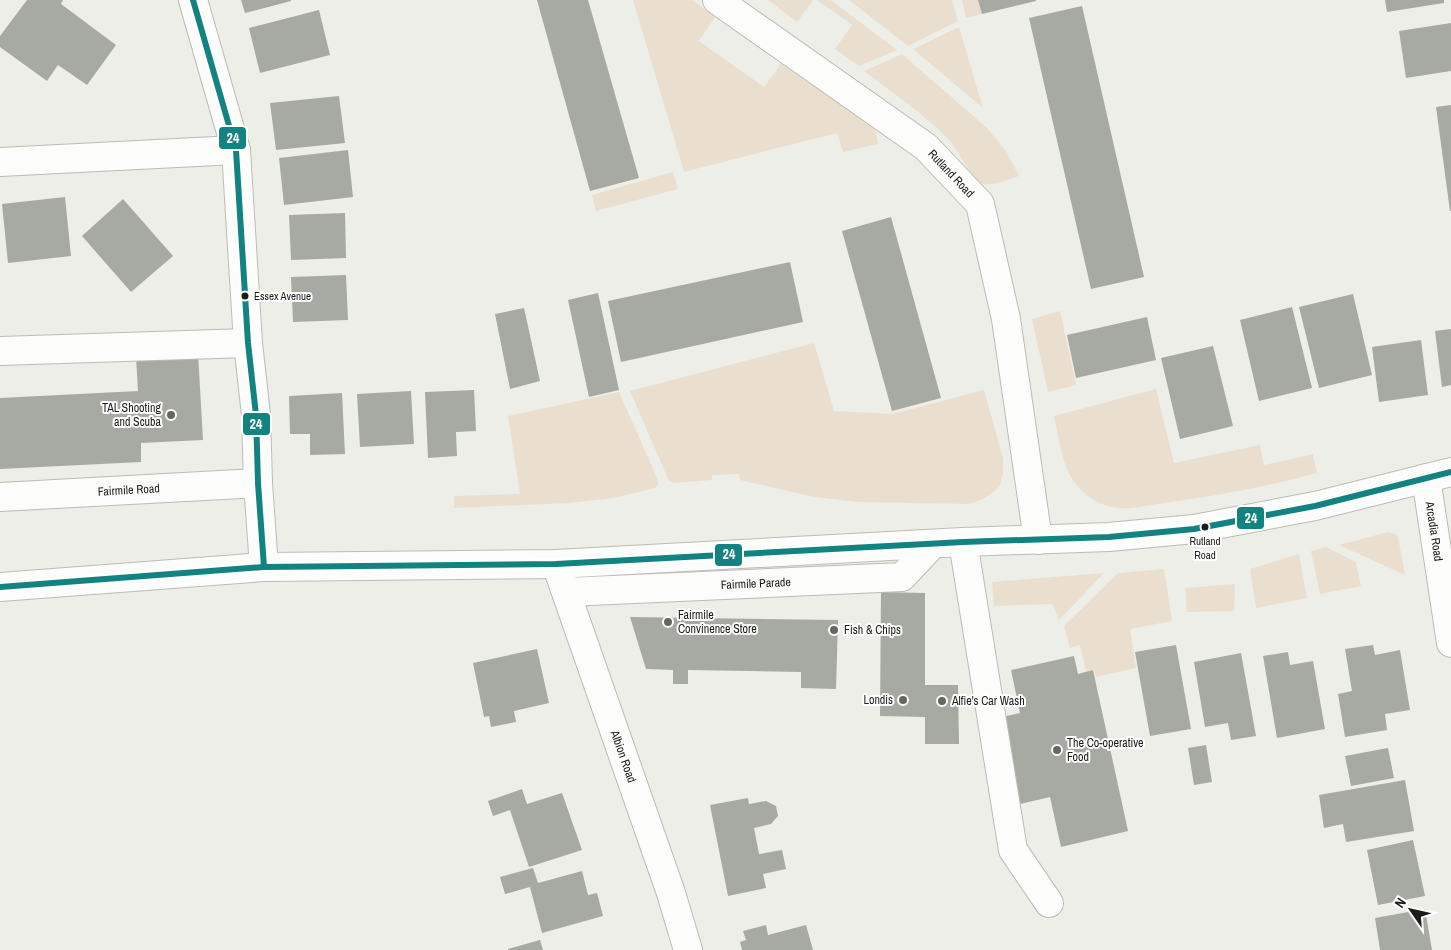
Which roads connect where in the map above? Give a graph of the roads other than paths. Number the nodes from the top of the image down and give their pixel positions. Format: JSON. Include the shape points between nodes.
{"nodes":[{"id":1,"x":193,"y":0,"type":"edge"},
{"id":2,"x":717,"y":0,"type":"edge"},
{"id":3,"x":236,"y":150,"type":"junction"},
{"id":4,"x":0,"y":162,"type":"edge"},
{"id":5,"x":248,"y":342,"type":"junction"},
{"id":6,"x":0,"y":351,"type":"edge"},
{"id":7,"x":1438,"y":475,"type":"edge"},
{"id":8,"x":258,"y":483,"type":"junction"},
{"id":9,"x":0,"y":497,"type":"edge"},
{"id":10,"x":1038,"y":540,"type":"junction"},
{"id":11,"x":963,"y":542,"type":"junction"},
{"id":12,"x":932,"y":545,"type":"junction"},
{"id":13,"x":556,"y":564,"type":"junction"},
{"id":14,"x":264,"y":567,"type":"junction"},
{"id":15,"x":0,"y":587,"type":"edge"},
{"id":16,"x":567,"y":592,"type":"junction"},
{"id":17,"x":1451,"y":642,"type":"edge"},
{"id":18,"x":1049,"y":903,"type":"dead end"},
{"id":19,"x":688,"y":950,"type":"edge"}],
"edges":[{"from":1,"to":3,"type":"street"},
{"from":2,"to":10,"type":"street","name":"Rutland Road","via":[[926,147],[980,204],[1006,319]]},
{"from":3,"to":4,"type":"street"},
{"from":3,"to":5,"type":"street"},
{"from":5,"to":6,"type":"street"},
{"from":5,"to":8,"type":"street","via":[[256,414]]},
{"from":7,"to":10,"type":"street","via":[[1315,506],[1194,529]]},
{"from":7,"to":17,"type":"street","name":"Arcadia Road"},
{"from":8,"to":9,"type":"street","name":"Fairmile Road"},
{"from":8,"to":14,"type":"street"},
{"from":10,"to":11,"type":"street"},
{"from":11,"to":12,"type":"street"},
{"from":11,"to":18,"type":"street","via":[[1013,850]]},
{"from":12,"to":13,"type":"street"},
{"from":12,"to":16,"type":"street","name":"Fairmile Parade","via":[[902,577]]},
{"from":13,"to":14,"type":"street"},
{"from":13,"to":16,"type":"street","name":"Albion Road"},
{"from":14,"to":15,"type":"street"},
{"from":16,"to":19,"type":"street","name":"Albion Road"}]}
